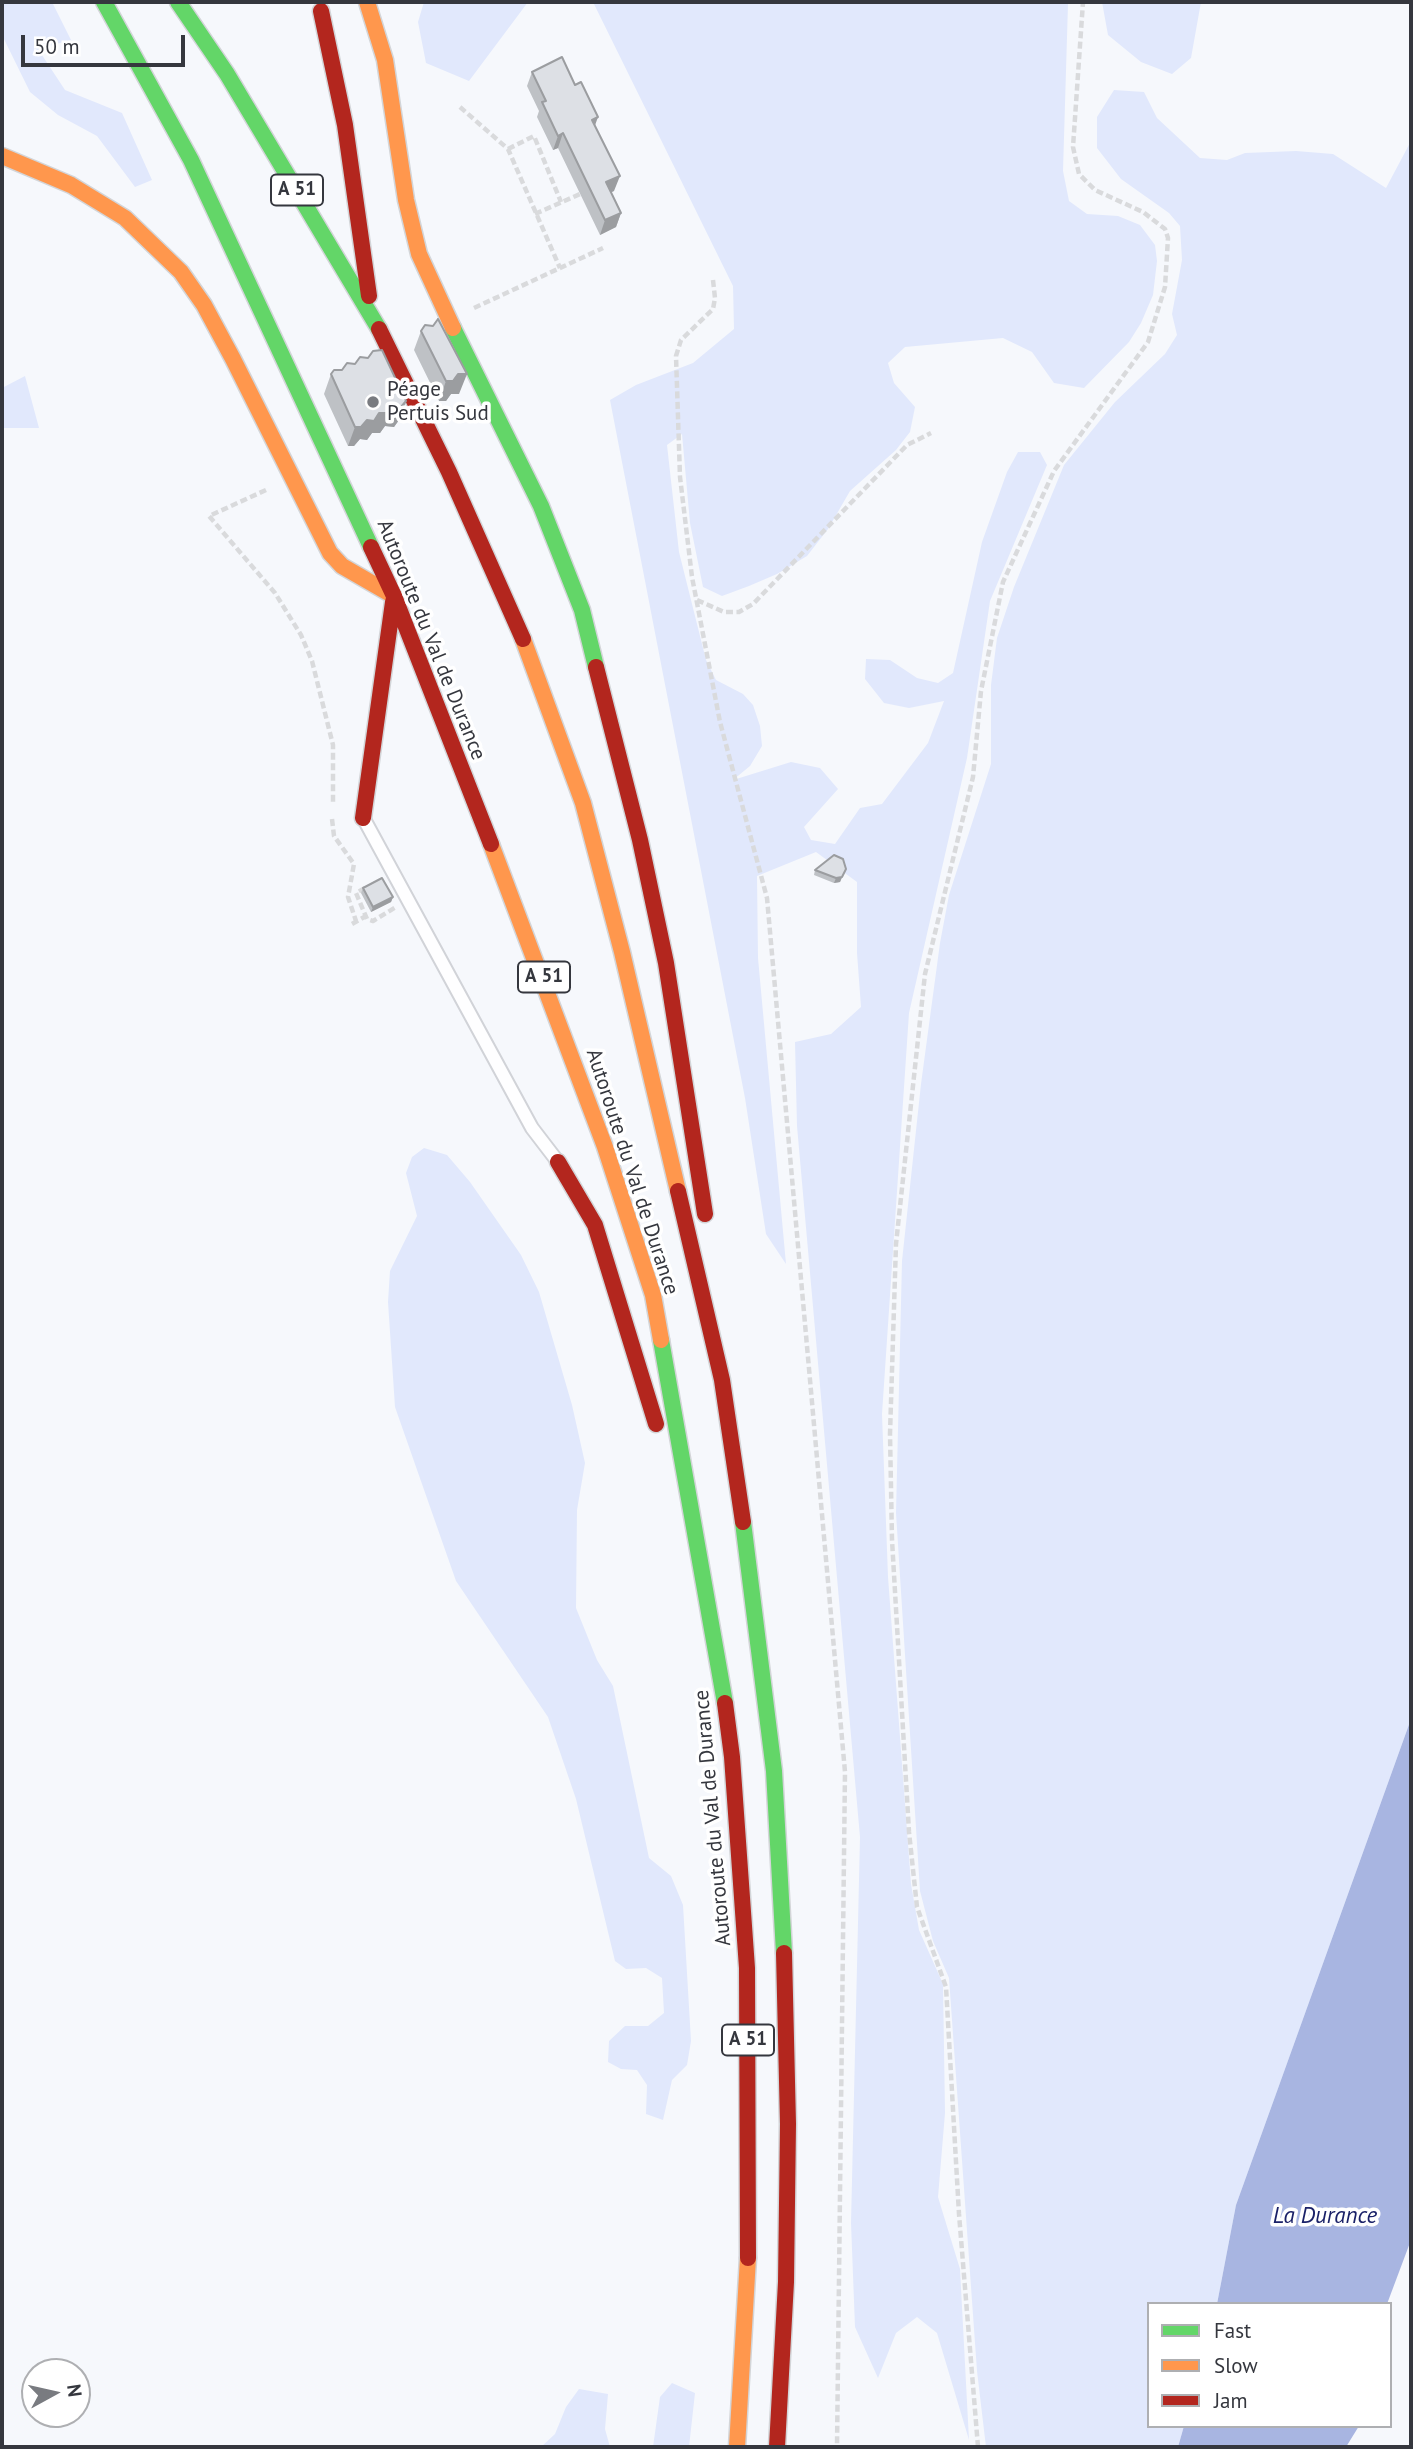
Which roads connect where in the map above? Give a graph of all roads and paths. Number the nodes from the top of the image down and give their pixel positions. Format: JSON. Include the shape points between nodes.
{"nodes":[{"id":1,"x":104,"y":2,"type":"edge"},
{"id":2,"x":178,"y":2,"type":"edge"},
{"id":3,"x":368,"y":2,"type":"edge"},
{"id":4,"x":1083,"y":2,"type":"edge"},
{"id":5,"x":319,"y":6,"type":"edge"},
{"id":6,"x":460,"y":107,"type":"dead end"},
{"id":7,"x":508,"y":149,"type":"junction"},
{"id":8,"x":2,"y":156,"type":"edge"},
{"id":9,"x":580,"y":194,"type":"dead end"},
{"id":10,"x":561,"y":202,"type":"junction"},
{"id":11,"x":535,"y":214,"type":"junction"},
{"id":12,"x":603,"y":248,"type":"dead end"},
{"id":13,"x":560,"y":268,"type":"junction"},
{"id":14,"x":713,"y":280,"type":"dead end"},
{"id":15,"x":468,"y":311,"type":"dead end"},
{"id":16,"x":371,"y":312,"type":"junction"},
{"id":17,"x":931,"y":433,"type":"dead end"},
{"id":18,"x":278,"y":484,"type":"dead end"},
{"id":19,"x":394,"y":596,"type":"junction"},
{"id":20,"x":697,"y":600,"type":"junction"},
{"id":21,"x":363,"y":818,"type":"joint"},
{"id":22,"x":374,"y":883,"type":"edge"},
{"id":23,"x":400,"y":905,"type":"dead end"},
{"id":24,"x":366,"y":916,"type":"junction"},
{"id":25,"x":558,"y":1162,"type":"joint"},
{"id":26,"x":722,"y":1380,"type":"junction"},
{"id":27,"x":702,"y":1558,"type":"junction"},
{"id":28,"x":737,"y":2447,"type":"edge"},
{"id":29,"x":777,"y":2447,"type":"edge"},
{"id":30,"x":837,"y":2447,"type":"edge"},
{"id":31,"x":978,"y":2447,"type":"edge"}],
"edges":[{"from":1,"to":19,"type":"highway","name":"Autoroute du Val de Durance","number":"A 51","via":[[191,160]]},
{"from":2,"to":16,"type":"highway","name":"Autoroute du Val de Durance","number":"A 51","via":[[227,74]]},
{"from":3,"to":26,"type":"highway","via":[[385,60],[405,200],[419,254],[541,506],[582,610],[666,963],[693,1121]]},
{"from":4,"to":31,"type":"path","via":[[1073,147],[1079,174],[1095,190],[1143,212],[1165,229],[1164,287],[1148,342],[1054,471],[1003,582],[981,691],[973,777],[925,974],[896,1244],[891,1513],[909,1832],[917,1907],[946,1987]]},
{"from":5,"to":16,"type":"highway","via":[[345,125]]},
{"from":6,"to":7,"type":"path"},
{"from":7,"to":10,"type":"path","via":[[534,136]]},
{"from":7,"to":11,"type":"path"},
{"from":8,"to":19,"type":"highway","via":[[71,185],[125,218],[173,263],[204,305],[330,553],[342,566]]},
{"from":9,"to":10,"type":"path"},
{"from":10,"to":11,"type":"path"},
{"from":11,"to":13,"type":"path"},
{"from":12,"to":13,"type":"path"},
{"from":13,"to":15,"type":"path"},
{"from":14,"to":20,"type":"path","via":[[713,309],[681,340],[676,356],[680,477]]},
{"from":16,"to":26,"type":"highway","name":"Autoroute du Val de Durance","number":"A 51","via":[[509,603],[583,803]]},
{"from":17,"to":20,"type":"path","via":[[907,445],[753,604],[739,612],[724,612]]},
{"from":18,"to":24,"type":"path","via":[[209,516],[275,593],[313,661],[333,745],[334,836],[354,864],[348,897],[354,923]]},
{"from":19,"to":21,"type":"highway"},
{"from":19,"to":27,"type":"highway","name":"Autoroute du Val de Durance","number":"A 51","via":[[606,1147],[653,1296]]},
{"from":20,"to":30,"type":"path","via":[[720,722],[767,898],[845,1772]]},
{"from":21,"to":25,"type":"lane","via":[[532,1128]]},
{"from":22,"to":24,"type":"path","via":[[356,893]]},
{"from":23,"to":24,"type":"path","via":[[373,921]]},
{"from":25,"to":27,"type":"highway","via":[[595,1225],[661,1445]]},
{"from":26,"to":29,"type":"highway","name":"Autoroute du Val de Durance","number":"A 51","via":[[752,1584],[782,1877],[788,2124]]},
{"from":27,"to":28,"type":"highway","name":"Autoroute du Val de Durance","number":"A 51","via":[[732,1757],[747,1968],[748,2277]]}]}
